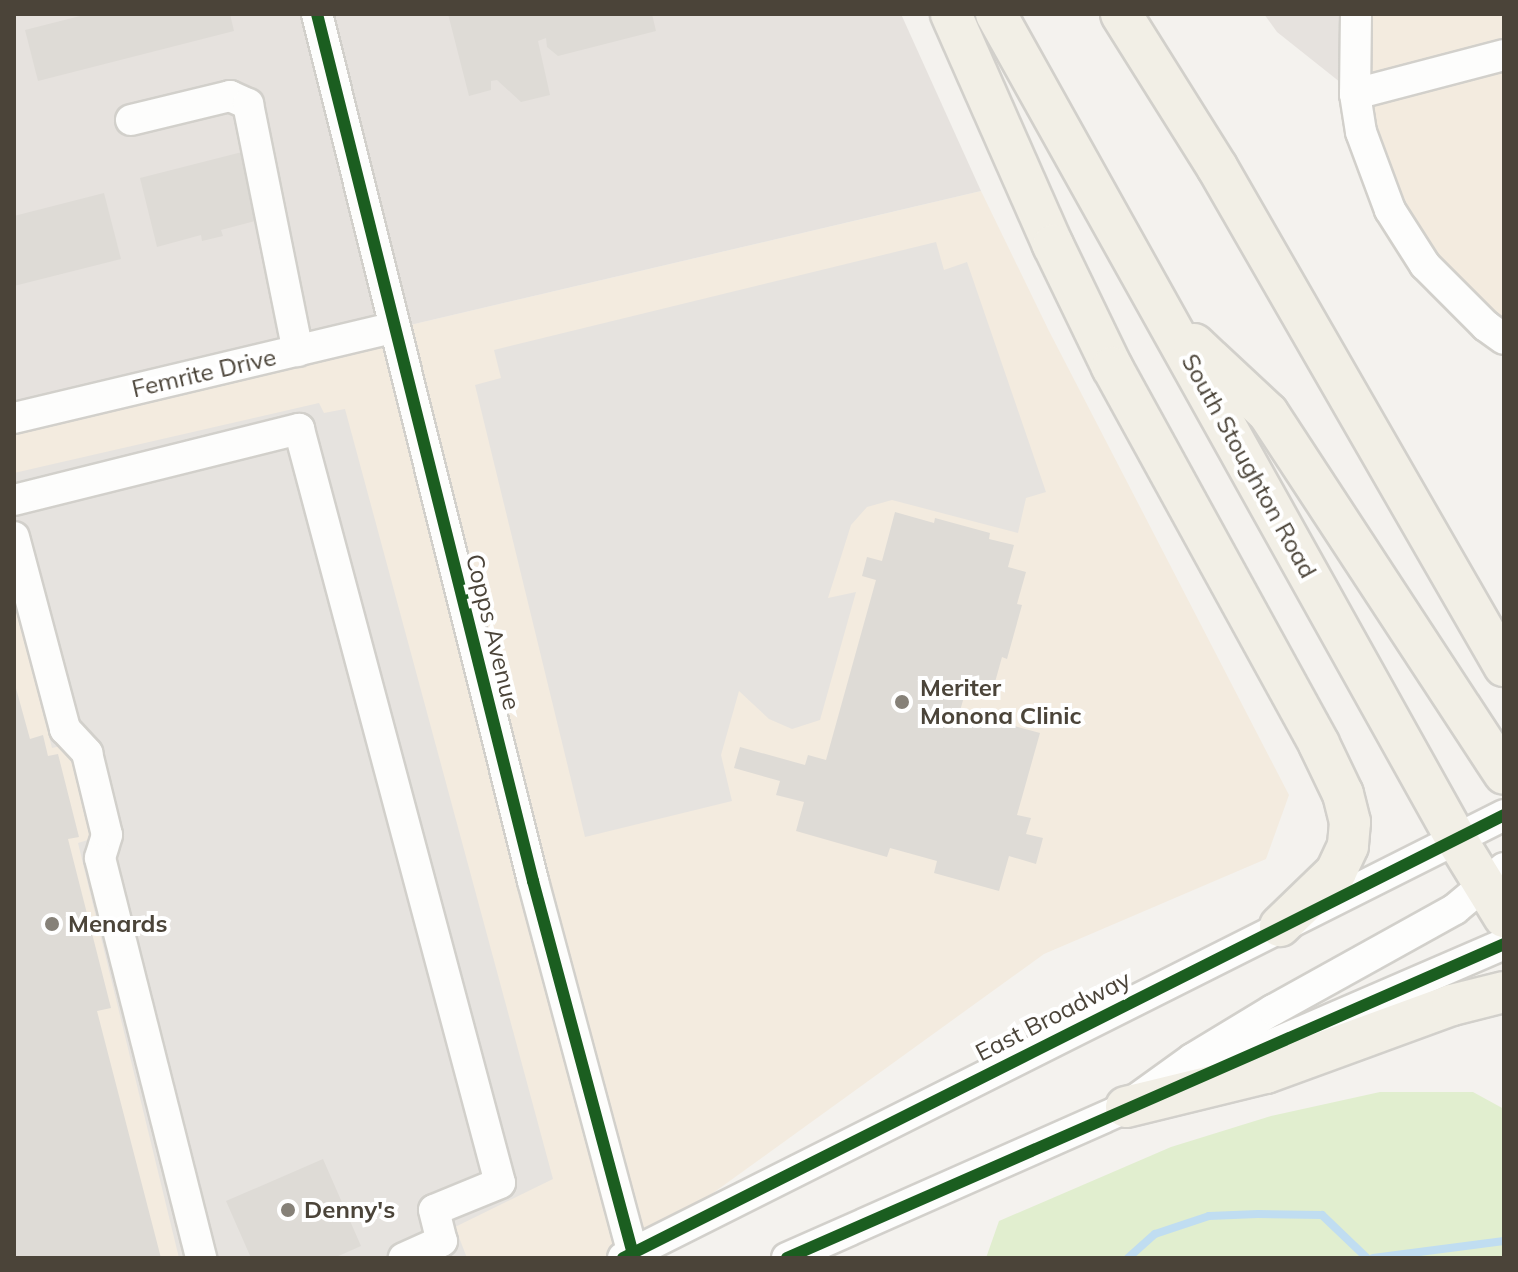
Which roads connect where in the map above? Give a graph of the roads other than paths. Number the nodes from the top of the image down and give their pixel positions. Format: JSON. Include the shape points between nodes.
{"nodes":[{"id":1,"x":317,"y":14,"type":"edge"},
{"id":2,"x":951,"y":14,"type":"edge"},
{"id":3,"x":996,"y":14,"type":"edge"},
{"id":4,"x":1121,"y":14,"type":"edge"},
{"id":5,"x":1356,"y":14,"type":"edge"},
{"id":6,"x":1504,"y":55,"type":"edge"},
{"id":7,"x":1355,"y":94,"type":"junction"},
{"id":8,"x":131,"y":120,"type":"dead end"},
{"id":9,"x":1167,"y":320,"type":"junction"},
{"id":10,"x":393,"y":328,"type":"junction"},
{"id":11,"x":1504,"y":339,"type":"edge"},
{"id":12,"x":298,"y":351,"type":"junction"},
{"id":13,"x":14,"y":418,"type":"edge"},
{"id":14,"x":14,"y":500,"type":"edge"},
{"id":15,"x":14,"y":537,"type":"edge"},
{"id":16,"x":1460,"y":587,"type":"junction"},
{"id":17,"x":1504,"y":635,"type":"edge"},
{"id":18,"x":1504,"y":666,"type":"edge"},
{"id":19,"x":1504,"y":774,"type":"edge"},
{"id":20,"x":1504,"y":815,"type":"edge"},
{"id":21,"x":1455,"y":837,"type":"junction"},
{"id":22,"x":1499,"y":884,"type":"edge"},
{"id":23,"x":1280,"y":926,"type":"junction"},
{"id":24,"x":1504,"y":944,"type":"edge"},
{"id":25,"x":1504,"y":992,"type":"edge"},
{"id":26,"x":1126,"y":1107,"type":"junction"},
{"id":27,"x":630,"y":1256,"type":"edge"},
{"id":28,"x":201,"y":1258,"type":"edge"},
{"id":29,"x":404,"y":1258,"type":"edge"},
{"id":30,"x":787,"y":1258,"type":"edge"}],
"edges":[{"from":1,"to":10,"type":"street","name":"Copps Avenue"},
{"from":2,"to":23,"type":"main road","via":[[1112,367],[1343,794],[1350,822],[1348,846],[1336,872]]},
{"from":3,"to":9,"type":"main road","name":"South Stoughton Road"},
{"from":4,"to":16,"type":"main road","via":[[1217,167]]},
{"from":5,"to":7,"type":"street"},
{"from":6,"to":7,"type":"street"},
{"from":7,"to":11,"type":"street","via":[[1376,177],[1405,237],[1453,296]]},
{"from":8,"to":12,"type":"street","via":[[230,96],[248,104]]},
{"from":9,"to":19,"type":"main road","via":[[1268,413]]},
{"from":9,"to":21,"type":"main road","name":"South Stoughton Road"},
{"from":10,"to":12,"type":"street","name":"Femrite Drive"},
{"from":10,"to":27,"type":"street","name":"Copps Avenue"},
{"from":12,"to":13,"type":"street","name":"Femrite Drive"},
{"from":14,"to":29,"type":"street","via":[[299,429],[500,1183],[434,1210],[442,1241]]},
{"from":15,"to":28,"type":"street","via":[[65,729],[87,753],[107,835],[100,858]]},
{"from":16,"to":17,"type":"main road"},
{"from":16,"to":18,"type":"main road"},
{"from":20,"to":21,"type":"street","name":"East Broadway"},
{"from":21,"to":22,"type":"main road","name":"South Stoughton Road"},
{"from":21,"to":23,"type":"street","name":"East Broadway"},
{"from":22,"to":26,"type":"street","via":[[1192,1059]]},
{"from":23,"to":27,"type":"street","name":"East Broadway"},
{"from":24,"to":26,"type":"street"},
{"from":25,"to":26,"type":"main road","via":[[1452,1005],[1274,1071]]},
{"from":26,"to":30,"type":"street"}]}
